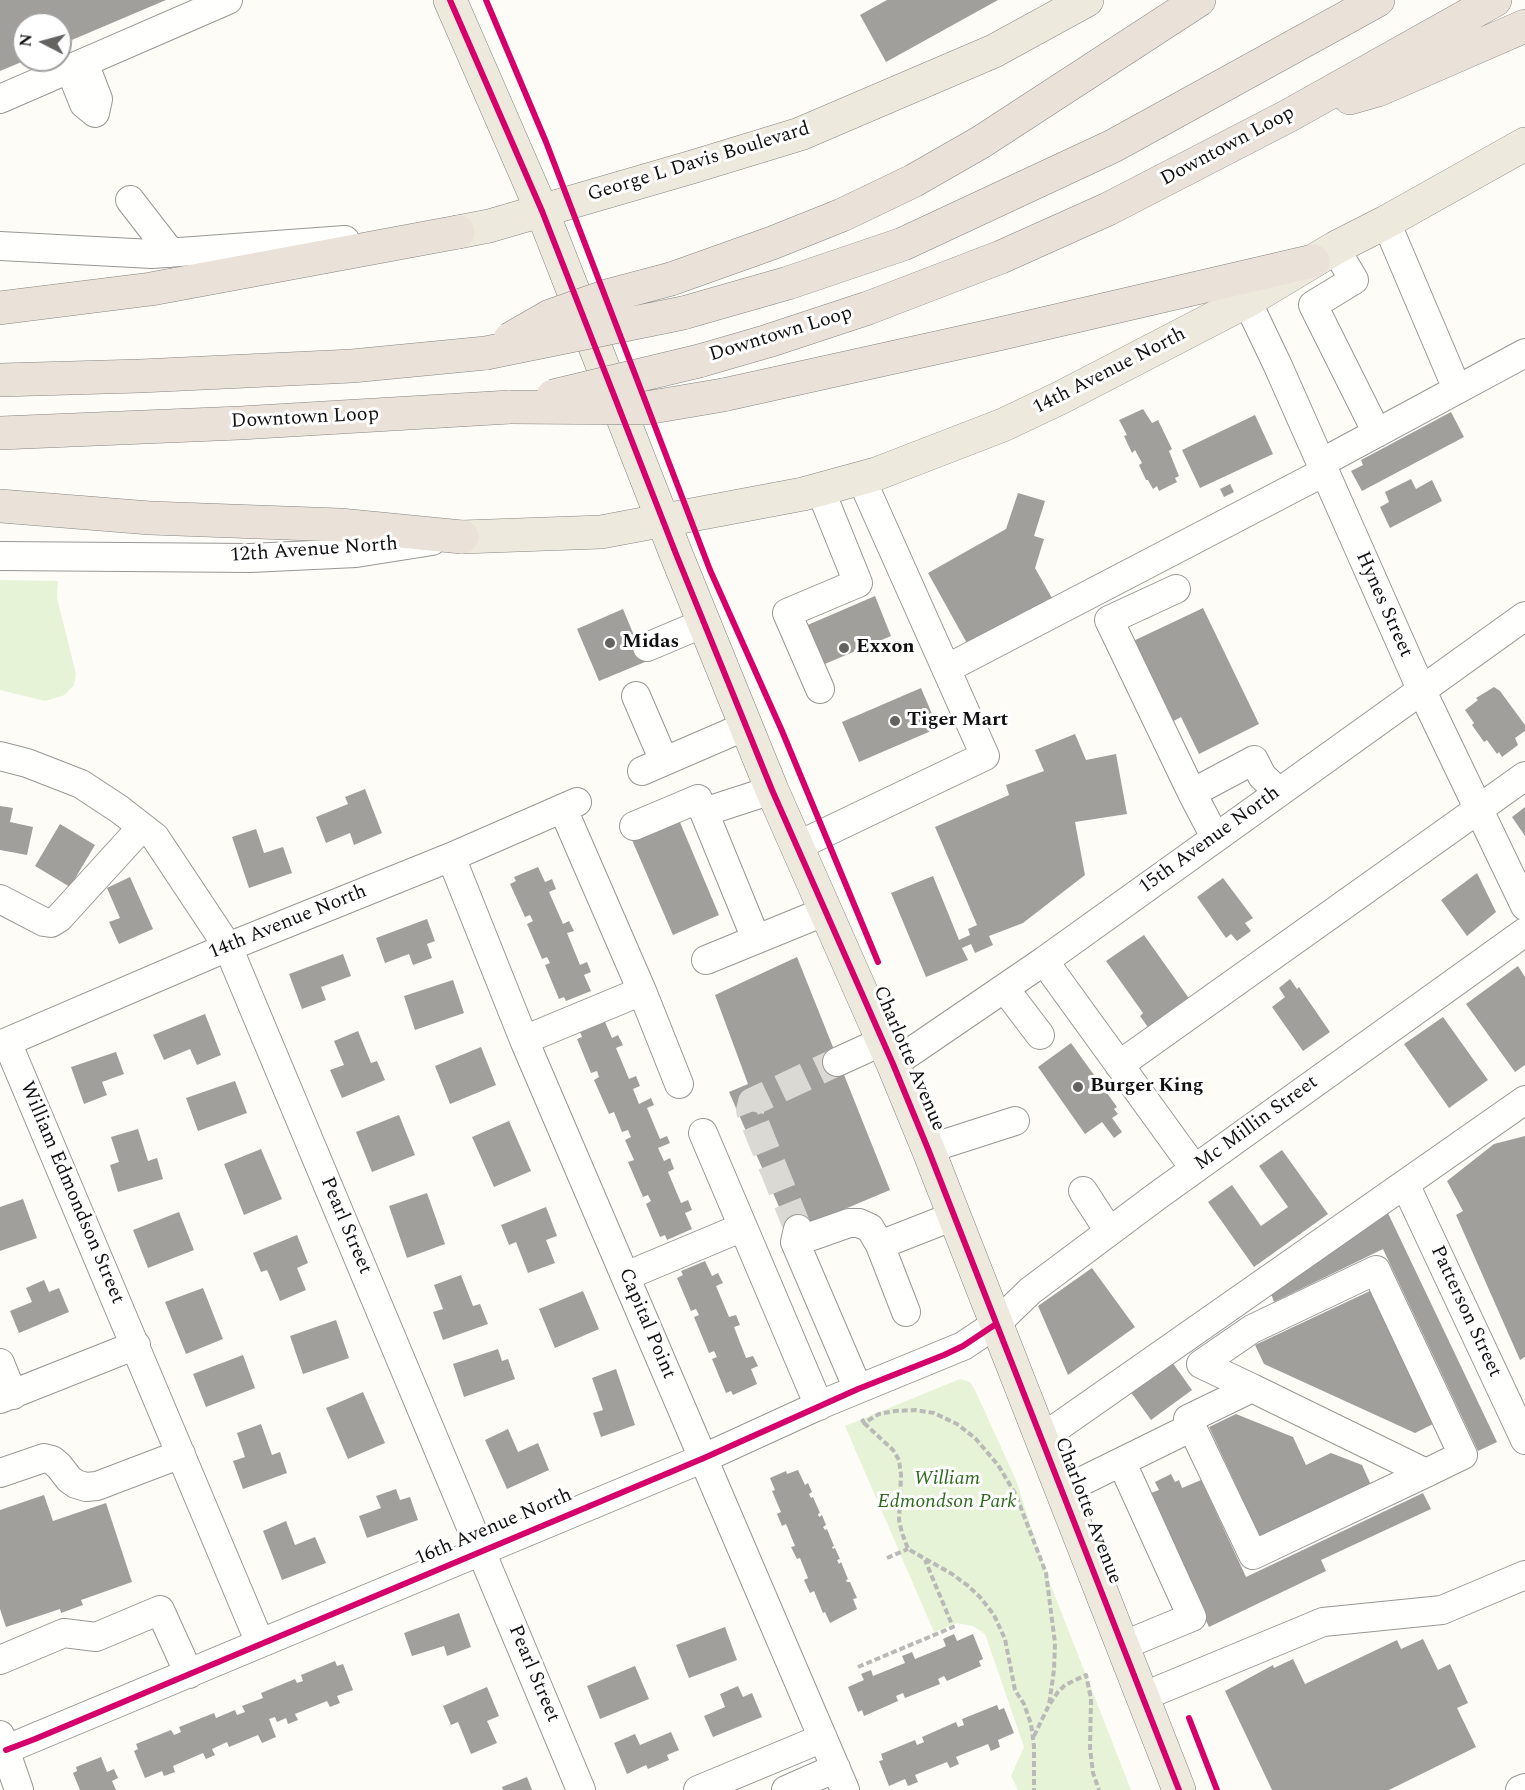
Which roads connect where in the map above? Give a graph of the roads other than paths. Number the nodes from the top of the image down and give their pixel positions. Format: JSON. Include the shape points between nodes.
{"nodes":[{"id":1,"x":228,"y":0,"type":"edge"},
{"id":2,"x":450,"y":0,"type":"edge"},
{"id":3,"x":1087,"y":0,"type":"edge"},
{"id":4,"x":1199,"y":0,"type":"edge"},
{"id":5,"x":1356,"y":0,"type":"edge"},
{"id":6,"x":1378,"y":0,"type":"edge"},
{"id":7,"x":1495,"y":0,"type":"edge"},
{"id":8,"x":1525,"y":26,"type":"edge"},
{"id":9,"x":1292,"y":48,"type":"junction"},
{"id":10,"x":0,"y":99,"type":"edge"},
{"id":11,"x":1288,"y":116,"type":"junction"},
{"id":12,"x":1525,"y":144,"type":"edge"},
{"id":13,"x":542,"y":211,"type":"junction"},
{"id":14,"x":1386,"y":222,"type":"junction"},
{"id":15,"x":458,"y":232,"type":"junction"},
{"id":16,"x":0,"y":246,"type":"edge"},
{"id":17,"x":118,"y":252,"type":"junction"},
{"id":18,"x":171,"y":253,"type":"junction"},
{"id":19,"x":1324,"y":255,"type":"junction"},
{"id":20,"x":1247,"y":301,"type":"junction"},
{"id":21,"x":0,"y":308,"type":"edge"},
{"id":22,"x":486,"y":353,"type":"junction"},
{"id":23,"x":1525,"y":353,"type":"edge"},
{"id":24,"x":0,"y":380,"type":"edge"},
{"id":25,"x":1457,"y":389,"type":"junction"},
{"id":26,"x":510,"y":407,"type":"junction"},
{"id":27,"x":0,"y":433,"type":"edge"},
{"id":28,"x":1377,"y":433,"type":"junction"},
{"id":29,"x":1323,"y":467,"type":"junction"},
{"id":30,"x":861,"y":478,"type":"junction"},
{"id":31,"x":820,"y":489,"type":"junction"},
{"id":32,"x":0,"y":506,"type":"edge"},
{"id":33,"x":663,"y":520,"type":"junction"},
{"id":34,"x":462,"y":537,"type":"junction"},
{"id":35,"x":0,"y":556,"type":"edge"},
{"id":36,"x":1176,"y":589,"type":"dead end"},
{"id":37,"x":1525,"y":615,"type":"edge"},
{"id":38,"x":704,"y":623,"type":"junction"},
{"id":39,"x":647,"y":647,"type":"dead end"},
{"id":40,"x":946,"y":669,"type":"junction"},
{"id":41,"x":820,"y":688,"type":"dead end"},
{"id":42,"x":1421,"y":689,"type":"junction"},
{"id":43,"x":636,"y":696,"type":"dead end"},
{"id":44,"x":746,"y":726,"type":"junction"},
{"id":45,"x":0,"y":756,"type":"edge"},
{"id":46,"x":1525,"y":776,"type":"edge"},
{"id":47,"x":772,"y":790,"type":"junction"},
{"id":48,"x":1278,"y":792,"type":"junction"},
{"id":49,"x":1192,"y":794,"type":"junction"},
{"id":50,"x":1479,"y":809,"type":"junction"},
{"id":51,"x":704,"y":812,"type":"junction"},
{"id":52,"x":634,"y":826,"type":"dead end"},
{"id":53,"x":142,"y":827,"type":"junction"},
{"id":54,"x":1215,"y":837,"type":"junction"},
{"id":55,"x":797,"y":846,"type":"junction"},
{"id":56,"x":451,"y":856,"type":"junction"},
{"id":57,"x":0,"y":899,"type":"edge"},
{"id":58,"x":1525,"y":906,"type":"edge"},
{"id":59,"x":826,"y":911,"type":"junction"},
{"id":60,"x":1525,"y":932,"type":"edge"},
{"id":61,"x":756,"y":939,"type":"junction"},
{"id":62,"x":228,"y":947,"type":"junction"},
{"id":63,"x":706,"y":960,"type":"dead end"},
{"id":64,"x":1044,"y":961,"type":"junction"},
{"id":65,"x":1005,"y":989,"type":"junction"},
{"id":66,"x":642,"y":991,"type":"junction"},
{"id":67,"x":1040,"y":1035,"type":"dead end"},
{"id":68,"x":524,"y":1040,"type":"junction"},
{"id":69,"x":3,"y":1044,"type":"edge"},
{"id":70,"x":888,"y":1052,"type":"junction"},
{"id":71,"x":837,"y":1062,"type":"tunnel mouth"},
{"id":72,"x":1119,"y":1065,"type":"junction"},
{"id":73,"x":679,"y":1083,"type":"dead end"},
{"id":74,"x":1525,"y":1100,"type":"edge"},
{"id":75,"x":1015,"y":1121,"type":"dead end"},
{"id":76,"x":703,"y":1133,"type":"dead end"},
{"id":77,"x":928,"y":1149,"type":"junction"},
{"id":78,"x":1194,"y":1168,"type":"junction"},
{"id":79,"x":1405,"y":1184,"type":"junction"},
{"id":80,"x":1083,"y":1191,"type":"dead end"},
{"id":81,"x":954,"y":1216,"type":"junction"},
{"id":82,"x":743,"y":1227,"type":"junction"},
{"id":83,"x":1109,"y":1231,"type":"junction"},
{"id":84,"x":880,"y":1245,"type":"junction"},
{"id":85,"x":626,"y":1276,"type":"junction"},
{"id":86,"x":906,"y":1311,"type":"dead end"},
{"id":87,"x":996,"y":1324,"type":"junction"},
{"id":88,"x":136,"y":1345,"type":"junction"},
{"id":89,"x":0,"y":1363,"type":"edge"},
{"id":90,"x":1252,"y":1388,"type":"junction"},
{"id":91,"x":858,"y":1389,"type":"junction"},
{"id":92,"x":6,"y":1397,"type":"edge"},
{"id":93,"x":819,"y":1406,"type":"junction"},
{"id":94,"x":1192,"y":1427,"type":"junction"},
{"id":95,"x":1042,"y":1438,"type":"junction"},
{"id":96,"x":1525,"y":1440,"type":"edge"},
{"id":97,"x":181,"y":1454,"type":"junction"},
{"id":98,"x":704,"y":1458,"type":"junction"},
{"id":99,"x":1122,"y":1463,"type":"junction"},
{"id":100,"x":0,"y":1473,"type":"edge"},
{"id":101,"x":1426,"y":1473,"type":"junction"},
{"id":102,"x":1062,"y":1491,"type":"junction"},
{"id":103,"x":481,"y":1551,"type":"junction"},
{"id":104,"x":1525,"y":1575,"type":"edge"},
{"id":105,"x":260,"y":1643,"type":"junction"},
{"id":106,"x":1122,"y":1646,"type":"junction"},
{"id":107,"x":0,"y":1660,"type":"edge"},
{"id":108,"x":189,"y":1674,"type":"junction"},
{"id":109,"x":1142,"y":1697,"type":"junction"},
{"id":110,"x":822,"y":1738,"type":"junction"},
{"id":111,"x":2,"y":1746,"type":"edge"},
{"id":112,"x":840,"y":1779,"type":"edge"},
{"id":113,"x":1525,"y":1788,"type":"edge"},
{"id":114,"x":19,"y":1790,"type":"edge"},
{"id":115,"x":581,"y":1790,"type":"edge"},
{"id":116,"x":698,"y":1790,"type":"edge"},
{"id":117,"x":786,"y":1790,"type":"edge"},
{"id":118,"x":1179,"y":1790,"type":"edge"},
{"id":119,"x":1520,"y":1790,"type":"edge"}],
"edges":[{"from":1,"to":10,"type":"street"},
{"from":2,"to":13,"type":"main road","name":"Charlotte Avenue"},
{"from":3,"to":13,"type":"main road","name":"George L Davis Boulevard","via":[[994,51],[800,134]]},
{"from":4,"to":22,"type":"highway","bridge":true,"via":[[981,142],[913,181],[772,243],[550,316]]},
{"from":5,"to":9,"type":"highway"},
{"from":6,"to":9,"type":"highway"},
{"from":7,"to":11,"type":"highway","name":"Downtown Loop"},
{"from":8,"to":11,"type":"highway","via":[[1378,90]]},
{"from":9,"to":22,"type":"highway","bridge":true,"via":[[1113,146],[903,244],[788,284],[683,313]]},
{"from":11,"to":26,"type":"highway","name":"Downtown Loop","bridge":true,"via":[[1108,209],[1001,257],[868,308],[699,361]]},
{"from":12,"to":14,"type":"main road","name":"14th Avenue North"},
{"from":13,"to":15,"type":"main road","name":"George L Davis Boulevard"},
{"from":13,"to":33,"type":"main road","name":"Charlotte Avenue"},
{"from":14,"to":19,"type":"main road","name":"14th Avenue North"},
{"from":14,"to":25,"type":"street"},
{"from":15,"to":18,"type":"street","name":"George L Davis Boulevard"},
{"from":15,"to":21,"type":"highway","via":[[151,289]]},
{"from":16,"to":17,"type":"street","name":"George L Davis Boulevard"},
{"from":17,"to":18,"type":"street","name":"George L Davis Boulevard"},
{"from":17,"to":18,"type":"street","via":[[136,227],[130,200]]},
{"from":19,"to":20,"type":"main road","name":"14th Avenue North"},
{"from":19,"to":26,"type":"highway","bridge":true,"via":[[977,339],[723,395],[646,408]]},
{"from":19,"to":28,"type":"street","via":[[1354,280],[1313,305]]},
{"from":20,"to":29,"type":"street","name":"Hynes Street"},
{"from":20,"to":30,"type":"main road","name":"14th Avenue North","via":[[1003,425]]},
{"from":22,"to":24,"type":"highway","via":[[352,366]]},
{"from":23,"to":25,"type":"street"},
{"from":25,"to":28,"type":"street"},
{"from":26,"to":27,"type":"highway","name":"Downtown Loop"},
{"from":28,"to":29,"type":"street"},
{"from":29,"to":40,"type":"street"},
{"from":29,"to":42,"type":"street","name":"Hynes Street"},
{"from":30,"to":31,"type":"main road","name":"14th Avenue North"},
{"from":30,"to":40,"type":"street"},
{"from":31,"to":33,"type":"main road","name":"14th Avenue North"},
{"from":31,"to":41,"type":"street","via":[[858,583],[787,613]]},
{"from":32,"to":34,"type":"highway","via":[[150,518],[340,525]]},
{"from":33,"to":34,"type":"main road","name":"12th Avenue North","via":[[601,532]]},
{"from":33,"to":38,"type":"main road","name":"Charlotte Avenue"},
{"from":34,"to":35,"type":"street","name":"12th Avenue North","via":[[356,553],[250,558]]},
{"from":36,"to":49,"type":"street","via":[[1109,620]]},
{"from":37,"to":42,"type":"street","name":"15th Avenue North"},
{"from":38,"to":39,"type":"street"},
{"from":38,"to":44,"type":"main road","name":"Charlotte Avenue"},
{"from":40,"to":55,"type":"street","via":[[986,756]]},
{"from":42,"to":48,"type":"street","name":"15th Avenue North"},
{"from":42,"to":50,"type":"street","name":"Hynes Street"},
{"from":43,"to":44,"type":"street","via":[[653,766]]},
{"from":44,"to":47,"type":"main road","name":"Charlotte Avenue"},
{"from":45,"to":53,"type":"street","name":"Pearl Street","via":[[81,784]]},
{"from":46,"to":50,"type":"street"},
{"from":47,"to":51,"type":"street"},
{"from":47,"to":55,"type":"main road","name":"Charlotte Avenue"},
{"from":48,"to":49,"type":"street","via":[[1262,776],[1254,760]]},
{"from":48,"to":54,"type":"street","name":"15th Avenue North"},
{"from":49,"to":54,"type":"street"},
{"from":50,"to":58,"type":"street","name":"Hynes Street"},
{"from":50,"to":72,"type":"street"},
{"from":51,"to":52,"type":"street","via":[[698,799]]},
{"from":51,"to":61,"type":"street"},
{"from":53,"to":57,"type":"street","via":[[51,923]]},
{"from":53,"to":62,"type":"street","name":"Pearl Street","via":[[155,837]]},
{"from":54,"to":64,"type":"street","name":"15th Avenue North"},
{"from":55,"to":59,"type":"main road","name":"Charlotte Avenue"},
{"from":56,"to":62,"type":"street","name":"14th Avenue North"},
{"from":56,"to":66,"type":"street","name":"14th Avenue North","via":[[570,805]]},
{"from":56,"to":68,"type":"street","name":"Capital Point"},
{"from":59,"to":61,"type":"street"},
{"from":59,"to":70,"type":"main road","name":"Charlotte Avenue"},
{"from":60,"to":78,"type":"street","name":"Mc Millin Street"},
{"from":61,"to":63,"type":"street"},
{"from":62,"to":69,"type":"street","name":"14th Avenue North"},
{"from":62,"to":103,"type":"street","name":"Pearl Street"},
{"from":64,"to":65,"type":"street","name":"15th Avenue North"},
{"from":64,"to":72,"type":"street"},
{"from":65,"to":67,"type":"street"},
{"from":65,"to":70,"type":"street","name":"15th Avenue North"},
{"from":66,"to":68,"type":"street"},
{"from":66,"to":73,"type":"street"},
{"from":68,"to":85,"type":"street","name":"Capital Point"},
{"from":69,"to":88,"type":"street","name":"William Edmondson Street"},
{"from":70,"to":71,"type":"street","name":"15th Avenue North"},
{"from":70,"to":77,"type":"main road","name":"Charlotte Avenue"},
{"from":72,"to":78,"type":"street"},
{"from":74,"to":79,"type":"street"},
{"from":75,"to":77,"type":"street"},
{"from":76,"to":82,"type":"street"},
{"from":77,"to":81,"type":"main road","name":"Charlotte Avenue"},
{"from":78,"to":83,"type":"street","name":"Mc Millin Street"},
{"from":79,"to":95,"type":"street"},
{"from":79,"to":96,"type":"street","name":"Patterson Street"},
{"from":80,"to":83,"type":"street"},
{"from":81,"to":84,"type":"street"},
{"from":81,"to":87,"type":"main road","name":"Charlotte Avenue"},
{"from":82,"to":85,"type":"street"},
{"from":82,"to":93,"type":"street"},
{"from":83,"to":87,"type":"street","name":"Mc Millin Street","via":[[1030,1291]]},
{"from":84,"to":86,"type":"street"},
{"from":84,"to":91,"type":"street","via":[[870,1228],[859,1223],[849,1222],[796,1236]]},
{"from":85,"to":98,"type":"street","name":"Capital Point"},
{"from":87,"to":91,"type":"street","name":"16th Avenue North","via":[[963,1347]]},
{"from":87,"to":95,"type":"main road","name":"Charlotte Avenue"},
{"from":88,"to":92,"type":"street"},
{"from":88,"to":97,"type":"street","name":"William Edmondson Street"},
{"from":89,"to":92,"type":"street"},
{"from":90,"to":94,"type":"street","via":[[1188,1419]]},
{"from":90,"to":101,"type":"street"},
{"from":90,"to":101,"type":"street","via":[[1201,1364],[1252,1329],[1376,1270],[1463,1455]]},
{"from":91,"to":93,"type":"street","name":"16th Avenue North"},
{"from":93,"to":98,"type":"street","name":"16th Avenue North"},
{"from":94,"to":99,"type":"street"},
{"from":94,"to":101,"type":"street","via":[[1253,1555]]},
{"from":95,"to":102,"type":"main road","name":"Charlotte Avenue"},
{"from":97,"to":100,"type":"street","via":[[97,1486],[76,1484],[52,1460],[44,1458]]},
{"from":97,"to":105,"type":"street","name":"William Edmondson Street"},
{"from":98,"to":103,"type":"street","name":"16th Avenue North"},
{"from":98,"to":110,"type":"street","name":"Capital Point"},
{"from":99,"to":102,"type":"street"},
{"from":99,"to":106,"type":"street","via":[[1192,1617]]},
{"from":102,"to":106,"type":"main road","name":"Charlotte Avenue"},
{"from":103,"to":105,"type":"street","name":"16th Avenue North"},
{"from":103,"to":115,"type":"street","name":"Pearl Street"},
{"from":104,"to":109,"type":"street","via":[[1442,1610],[1323,1622]]},
{"from":105,"to":108,"type":"street","name":"16th Avenue North"},
{"from":106,"to":109,"type":"main road","name":"Charlotte Avenue"},
{"from":107,"to":108,"type":"street","via":[[64,1633],[96,1637],[160,1610]]},
{"from":108,"to":111,"type":"street","name":"16th Avenue North"},
{"from":109,"to":118,"type":"main road","name":"Charlotte Avenue"},
{"from":110,"to":112,"type":"street","name":"Capital Point"},
{"from":110,"to":116,"type":"street"},
{"from":111,"to":114,"type":"street"},
{"from":112,"to":117,"type":"street"},
{"from":113,"to":119,"type":"street"}]}
